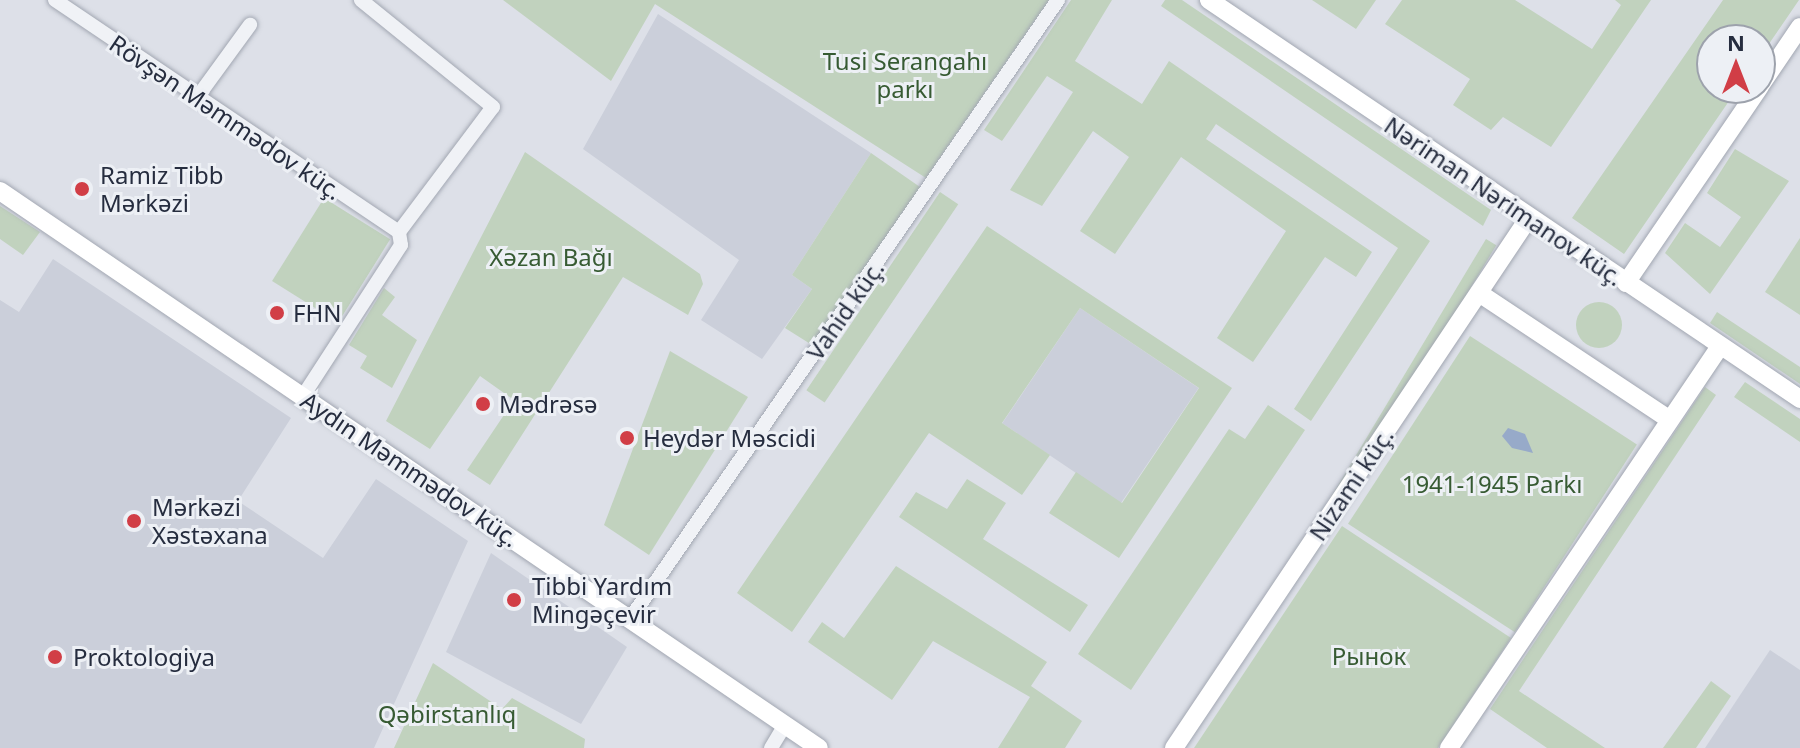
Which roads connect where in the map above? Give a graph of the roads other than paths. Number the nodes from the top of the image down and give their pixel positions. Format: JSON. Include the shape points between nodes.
{"nodes":[{"id":1,"x":55,"y":0,"type":"edge"},
{"id":2,"x":361,"y":0,"type":"edge"},
{"id":3,"x":1058,"y":0,"type":"edge"},
{"id":4,"x":1209,"y":0,"type":"edge"},
{"id":5,"x":250,"y":25,"type":"dead end"},
{"id":6,"x":1800,"y":27,"type":"edge"},
{"id":7,"x":1776,"y":62,"type":"edge"},
{"id":8,"x":196,"y":99,"type":"junction"},
{"id":9,"x":1747,"y":104,"type":"edge"},
{"id":10,"x":0,"y":191,"type":"edge"},
{"id":11,"x":1528,"y":219,"type":"junction"},
{"id":12,"x":399,"y":232,"type":"junction"},
{"id":13,"x":1626,"y":283,"type":"junction"},
{"id":14,"x":1479,"y":293,"type":"junction"},
{"id":15,"x":1720,"y":346,"type":"junction"},
{"id":16,"x":303,"y":396,"type":"junction"},
{"id":17,"x":1800,"y":399,"type":"edge"},
{"id":18,"x":1670,"y":420,"type":"junction"},
{"id":19,"x":630,"y":619,"type":"junction"},
{"id":20,"x":785,"y":725,"type":"junction"},
{"id":21,"x":771,"y":748,"type":"edge"},
{"id":22,"x":819,"y":748,"type":"edge"},
{"id":23,"x":1174,"y":748,"type":"edge"},
{"id":24,"x":1449,"y":748,"type":"edge"}],
"edges":[{"from":1,"to":8,"type":"street","name":"Rövşən Məmmədov küç."},
{"from":2,"to":12,"type":"street","via":[[493,107]]},
{"from":3,"to":19,"type":"street","name":"Vahid küç."},
{"from":4,"to":11,"type":"street","name":"Nəriman Nərimanov küç."},
{"from":5,"to":8,"type":"street"},
{"from":6,"to":7,"type":"street"},
{"from":8,"to":12,"type":"street","name":"Rövşən Məmmədov küç."},
{"from":9,"to":13,"type":"street"},
{"from":10,"to":16,"type":"street","name":"Aydın Məmmədov küç."},
{"from":11,"to":13,"type":"street","name":"Nəriman Nərimanov küç."},
{"from":11,"to":14,"type":"street","name":"Nizami küç."},
{"from":12,"to":16,"type":"street","via":[[401,245]]},
{"from":13,"to":15,"type":"street","name":"Nəriman Nərimanov küç."},
{"from":14,"to":18,"type":"street"},
{"from":14,"to":23,"type":"street","name":"Nizami küç."},
{"from":15,"to":17,"type":"street","name":"Nəriman Nərimanov küç."},
{"from":15,"to":18,"type":"street"},
{"from":16,"to":19,"type":"street","name":"Aydın Məmmədov küç."},
{"from":18,"to":24,"type":"street"},
{"from":19,"to":20,"type":"street","name":"Aydın Məmmədov küç."},
{"from":20,"to":21,"type":"street"},
{"from":20,"to":22,"type":"street","name":"Aydın Məmmədov küç."}]}
